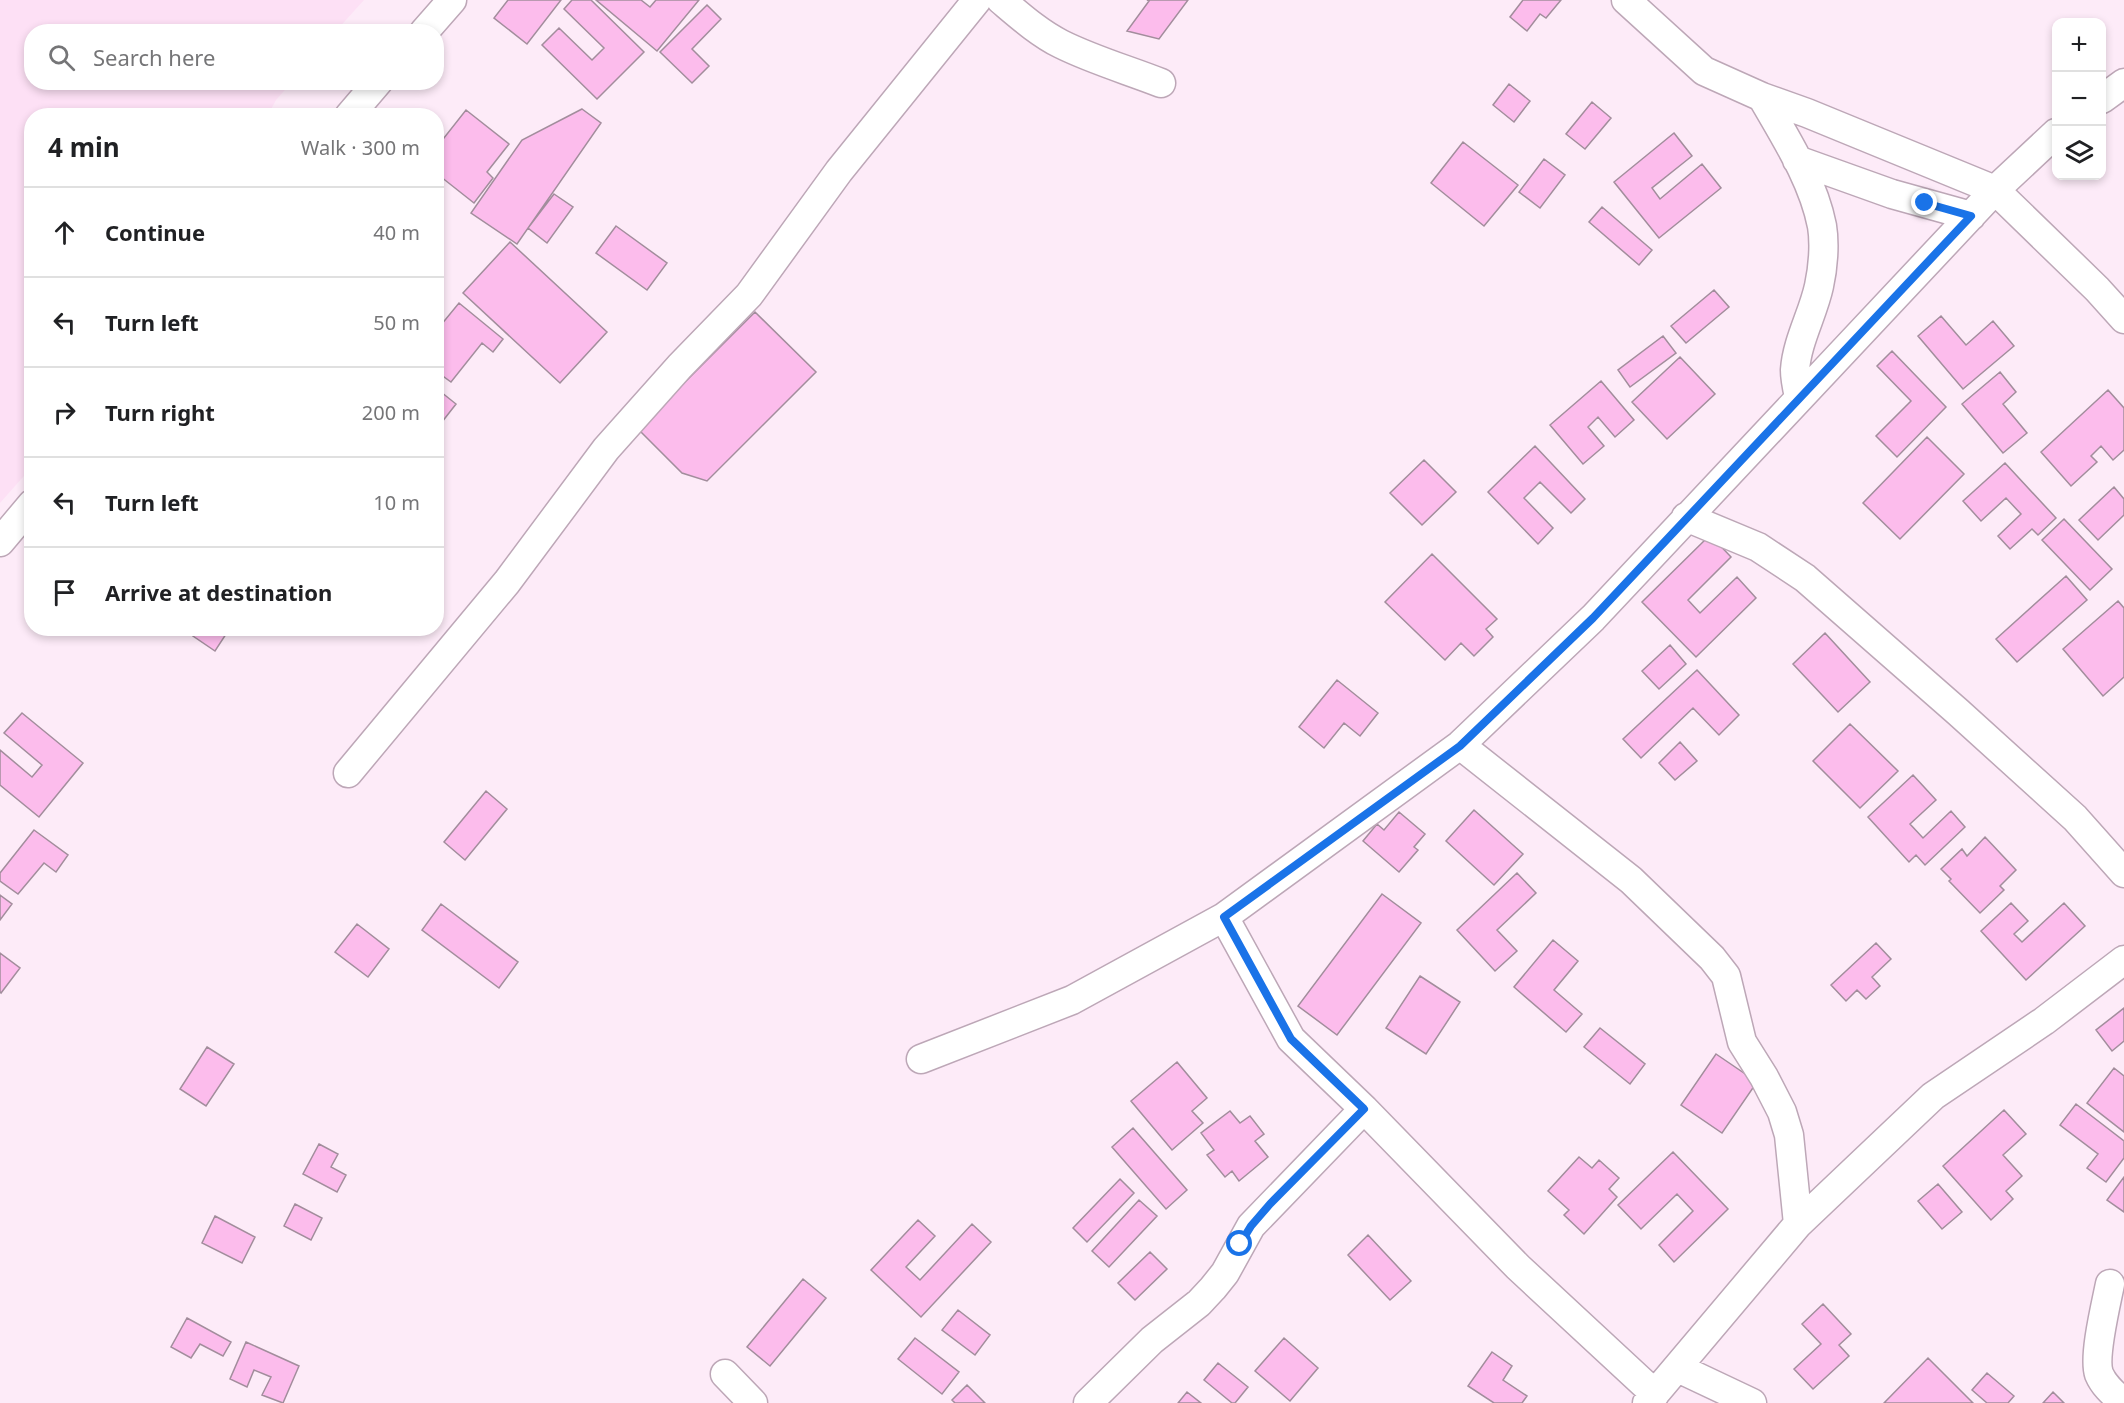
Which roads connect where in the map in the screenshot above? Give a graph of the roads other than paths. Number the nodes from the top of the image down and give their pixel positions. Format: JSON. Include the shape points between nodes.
{"nodes":[{"id":1,"x":452,"y":0,"type":"edge"},
{"id":2,"x":978,"y":0,"type":"edge"},
{"id":3,"x":1001,"y":0,"type":"edge"},
{"id":4,"x":1626,"y":0,"type":"edge"},
{"id":5,"x":431,"y":24,"type":"edge"},
{"id":6,"x":1161,"y":82,"type":"dead end"},
{"id":7,"x":2124,"y":83,"type":"edge"},
{"id":8,"x":371,"y":90,"type":"edge"},
{"id":9,"x":2106,"y":96,"type":"edge"},
{"id":10,"x":1762,"y":97,"type":"junction"},
{"id":11,"x":356,"y":108,"type":"edge"},
{"id":12,"x":2052,"y":137,"type":"edge"},
{"id":13,"x":1797,"y":160,"type":"junction"},
{"id":14,"x":1995,"y":190,"type":"junction"},
{"id":15,"x":1971,"y":216,"type":"junction"},
{"id":16,"x":2124,"y":319,"type":"edge"},
{"id":17,"x":1799,"y":397,"type":"junction"},
{"id":18,"x":24,"y":514,"type":"edge"},
{"id":19,"x":1686,"y":517,"type":"junction"},
{"id":20,"x":0,"y":542,"type":"edge"},
{"id":21,"x":1460,"y":746,"type":"junction"},
{"id":22,"x":348,"y":773,"type":"dead end"},
{"id":23,"x":2124,"y":873,"type":"edge"},
{"id":24,"x":1224,"y":917,"type":"junction"},
{"id":25,"x":2124,"y":960,"type":"edge"},
{"id":26,"x":921,"y":1059,"type":"dead end"},
{"id":27,"x":1364,"y":1109,"type":"junction"},
{"id":28,"x":1798,"y":1224,"type":"junction"},
{"id":29,"x":2110,"y":1284,"type":"dead end"},
{"id":30,"x":1678,"y":1368,"type":"junction"},
{"id":31,"x":725,"y":1374,"type":"dead end"},
{"id":32,"x":1651,"y":1398,"type":"edge"},
{"id":33,"x":753,"y":1403,"type":"edge"},
{"id":34,"x":1088,"y":1403,"type":"edge"},
{"id":35,"x":1752,"y":1403,"type":"edge"},
{"id":36,"x":2124,"y":1403,"type":"edge"}],
"edges":[{"from":1,"to":5,"type":"street"},
{"from":2,"to":22,"type":"street","via":[[839,171],[749,295],[606,449],[507,582]]},
{"from":3,"to":6,"type":"street","via":[[1059,43]]},
{"from":4,"to":10,"type":"street","via":[[1704,71]]},
{"from":7,"to":9,"type":"street"},
{"from":8,"to":11,"type":"street"},
{"from":10,"to":13,"type":"street"},
{"from":10,"to":14,"type":"street"},
{"from":12,"to":14,"type":"street"},
{"from":13,"to":15,"type":"street","via":[[1892,194]]},
{"from":13,"to":17,"type":"street","via":[[1822,228],[1819,286],[1797,352]]},
{"from":14,"to":15,"type":"street"},
{"from":14,"to":16,"type":"street"},
{"from":15,"to":17,"type":"street"},
{"from":17,"to":19,"type":"street"},
{"from":18,"to":20,"type":"street"},
{"from":19,"to":21,"type":"street","via":[[1593,618]]},
{"from":19,"to":23,"type":"street","via":[[1758,547],[1805,578],[2075,818]]},
{"from":21,"to":24,"type":"street"},
{"from":21,"to":28,"type":"street","via":[[1631,880],[1726,976],[1742,1042],[1782,1112]]},
{"from":24,"to":26,"type":"street","via":[[1072,1000]]},
{"from":24,"to":27,"type":"street","via":[[1291,1039]]},
{"from":25,"to":28,"type":"street","via":[[2044,1022],[1933,1096]]},
{"from":27,"to":32,"type":"street"},
{"from":27,"to":34,"type":"street","via":[[1251,1226],[1225,1273],[1199,1303],[1152,1340]]},
{"from":28,"to":30,"type":"street"},
{"from":29,"to":36,"type":"street","via":[[2098,1372]]},
{"from":30,"to":32,"type":"street"},
{"from":30,"to":35,"type":"street"},
{"from":31,"to":33,"type":"street"}]}
